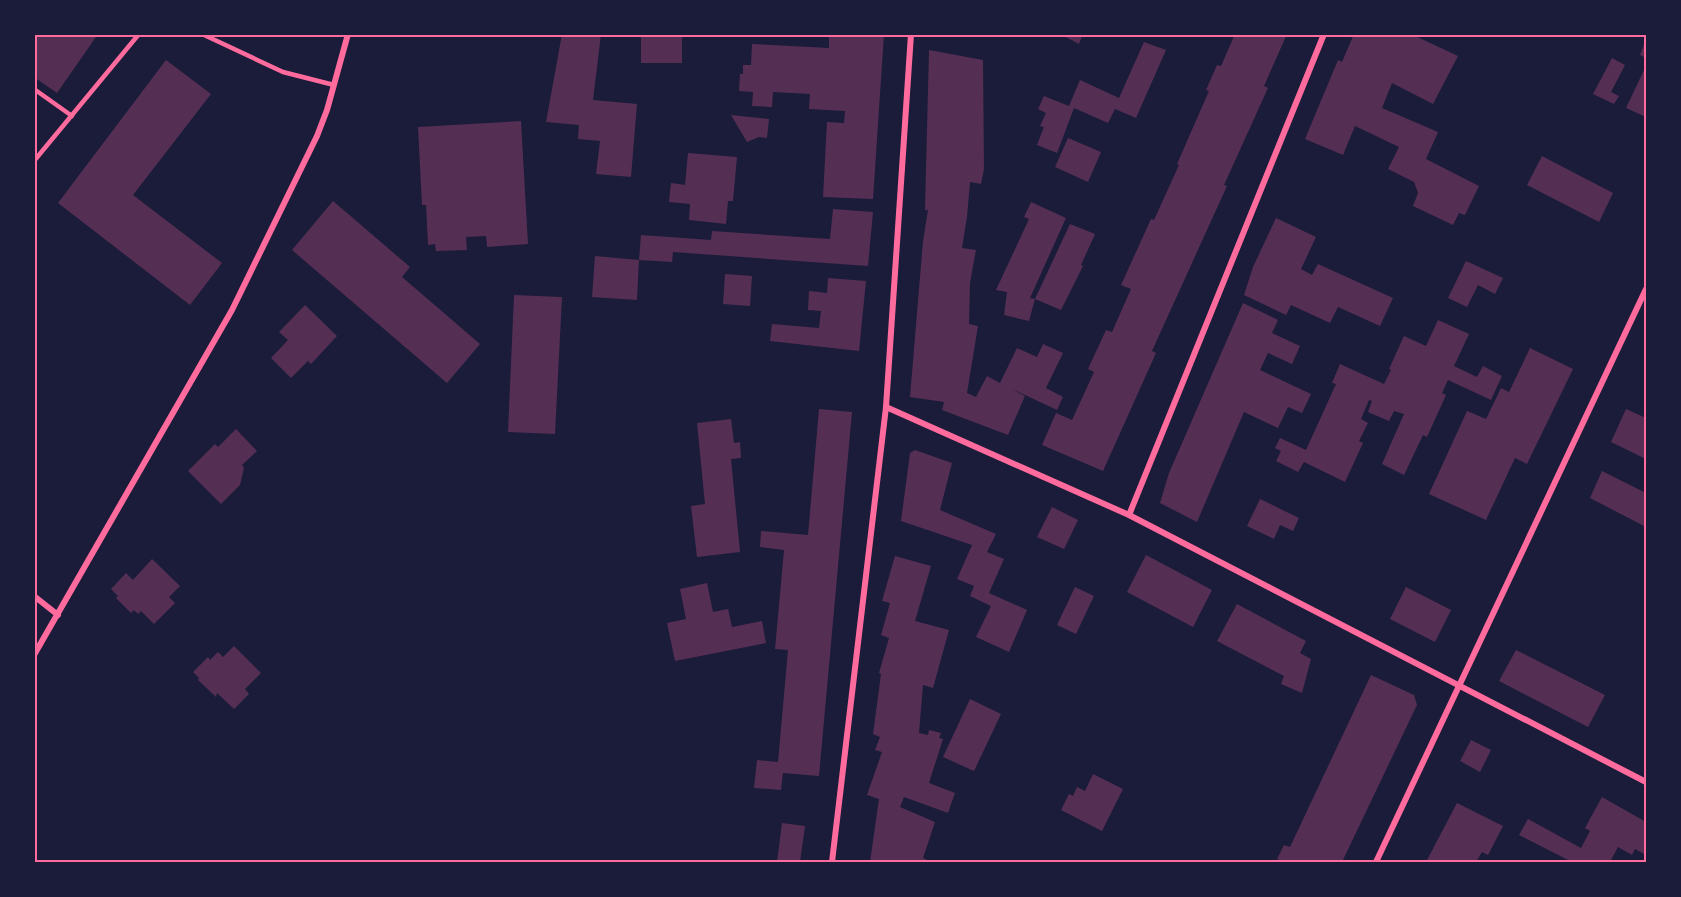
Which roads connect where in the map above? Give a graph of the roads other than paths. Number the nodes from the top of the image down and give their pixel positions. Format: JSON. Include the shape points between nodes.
{"nodes":[{"id":1,"x":139,"y":34,"type":"edge"},
{"id":2,"x":202,"y":34,"type":"edge"},
{"id":3,"x":348,"y":34,"type":"edge"},
{"id":4,"x":911,"y":34,"type":"edge"},
{"id":5,"x":1324,"y":34,"type":"edge"},
{"id":6,"x":334,"y":85,"type":"junction"},
{"id":7,"x":34,"y":89,"type":"edge"},
{"id":8,"x":72,"y":116,"type":"junction"},
{"id":9,"x":34,"y":161,"type":"edge"},
{"id":10,"x":1647,"y":289,"type":"edge"},
{"id":11,"x":886,"y":407,"type":"junction"},
{"id":12,"x":1129,"y":516,"type":"junction"},
{"id":13,"x":34,"y":596,"type":"edge"},
{"id":14,"x":58,"y":615,"type":"junction"},
{"id":15,"x":34,"y":655,"type":"edge"},
{"id":16,"x":1460,"y":687,"type":"junction"},
{"id":17,"x":1647,"y":783,"type":"edge"},
{"id":18,"x":832,"y":862,"type":"edge"},
{"id":19,"x":1376,"y":862,"type":"edge"}],
"edges":[{"from":1,"to":8,"type":"lane"},
{"from":2,"to":6,"type":"lane","via":[[283,72]]},
{"from":3,"to":6,"type":"street"},
{"from":4,"to":11,"type":"street"},
{"from":5,"to":12,"type":"street"},
{"from":6,"to":14,"type":"street","via":[[317,136],[232,310]]},
{"from":7,"to":8,"type":"lane"},
{"from":8,"to":9,"type":"lane"},
{"from":10,"to":16,"type":"street"},
{"from":11,"to":12,"type":"street"},
{"from":11,"to":18,"type":"street"},
{"from":12,"to":16,"type":"street"},
{"from":13,"to":14,"type":"street"},
{"from":14,"to":15,"type":"street"},
{"from":16,"to":17,"type":"street"},
{"from":16,"to":19,"type":"street"}]}
